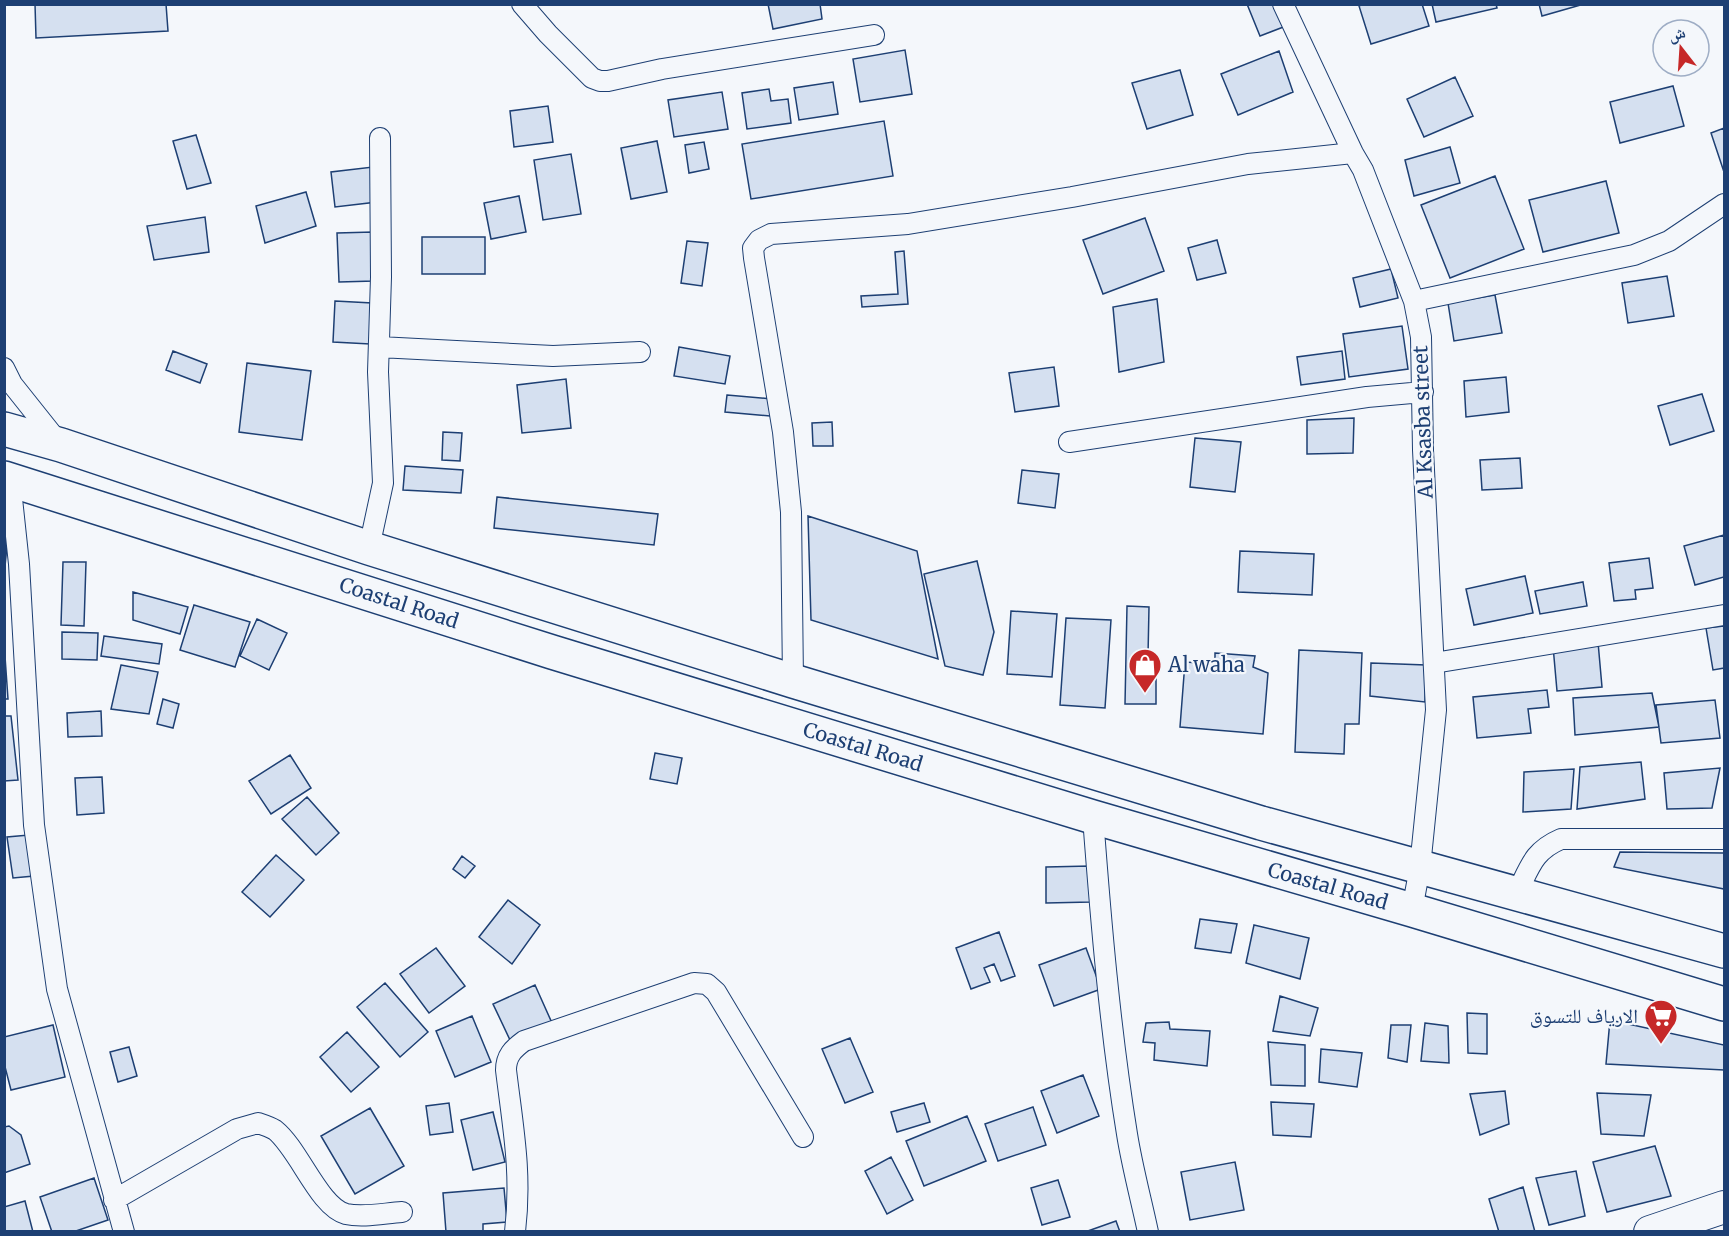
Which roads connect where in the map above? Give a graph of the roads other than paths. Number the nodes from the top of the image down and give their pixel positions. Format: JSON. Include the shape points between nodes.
{"nodes":[{"id":1,"x":522,"y":4,"type":"edge"},
{"id":2,"x":1283,"y":4,"type":"edge"},
{"id":3,"x":874,"y":35,"type":"dead end"},
{"id":4,"x":380,"y":138,"type":"dead end"},
{"id":5,"x":1353,"y":153,"type":"junction"},
{"id":6,"x":1725,"y":204,"type":"edge"},
{"id":7,"x":1414,"y":301,"type":"junction"},
{"id":8,"x":379,"y":347,"type":"junction"},
{"id":9,"x":640,"y":352,"type":"dead end"},
{"id":10,"x":4,"y":368,"type":"edge"},
{"id":11,"x":1423,"y":392,"type":"junction"},
{"id":12,"x":4,"y":429,"type":"edge"},
{"id":13,"x":1069,"y":442,"type":"dead end"},
{"id":14,"x":61,"y":445,"type":"junction"},
{"id":15,"x":8,"y":479,"type":"edge"},
{"id":16,"x":369,"y":548,"type":"junction"},
{"id":17,"x":1725,"y":615,"type":"edge"},
{"id":18,"x":1434,"y":663,"type":"junction"},
{"id":19,"x":793,"y":681,"type":"junction"},
{"id":20,"x":1093,"y":817,"type":"junction"},
{"id":21,"x":1725,"y":839,"type":"edge"},
{"id":22,"x":1420,"y":867,"type":"junction"},
{"id":23,"x":1516,"y":892,"type":"junction"},
{"id":24,"x":1412,"y":910,"type":"junction"},
{"id":25,"x":1725,"y":951,"type":"edge"},
{"id":26,"x":1725,"y":1004,"type":"edge"},
{"id":27,"x":803,"y":1137,"type":"dead end"},
{"id":28,"x":114,"y":1200,"type":"junction"},
{"id":29,"x":1725,"y":1206,"type":"edge"},
{"id":30,"x":402,"y":1212,"type":"dead end"},
{"id":31,"x":124,"y":1232,"type":"edge"},
{"id":32,"x":516,"y":1232,"type":"edge"},
{"id":33,"x":1148,"y":1232,"type":"edge"},
{"id":34,"x":1650,"y":1232,"type":"edge"}],
"edges":[{"from":1,"to":3,"type":"street","via":[[592,78],[600,81]]},
{"from":2,"to":5,"type":"street","name":"Al Ksasba street"},
{"from":4,"to":8,"type":"street"},
{"from":5,"to":7,"type":"street","name":"Al Ksasba street"},
{"from":5,"to":19,"type":"street","via":[[1248,164],[908,224],[771,234],[759,240],[753,248],[754,258],[783,432],[791,512]]},
{"from":6,"to":7,"type":"street","via":[[1669,241],[1634,255]]},
{"from":7,"to":11,"type":"street","name":"Al Ksasba street"},
{"from":8,"to":9,"type":"street","via":[[553,356]]},
{"from":8,"to":16,"type":"street","via":[[383,483]]},
{"from":10,"to":14,"type":"street","via":[[12,384]]},
{"from":11,"to":13,"type":"street"},
{"from":11,"to":18,"type":"street","name":"Al Ksasba street"},
{"from":12,"to":14,"type":"highway"},
{"from":14,"to":16,"type":"highway"},
{"from":15,"to":20,"type":"highway","name":"Coastal Road","via":[[552,652]]},
{"from":15,"to":28,"type":"street","via":[[18,564],[34,825],[57,988]]},
{"from":16,"to":19,"type":"highway"},
{"from":17,"to":18,"type":"street"},
{"from":18,"to":22,"type":"street","name":"Al Ksasba street","via":[[1436,710]]},
{"from":19,"to":22,"type":"highway","via":[[1261,823]]},
{"from":20,"to":24,"type":"highway","name":"Coastal Road"},
{"from":20,"to":33,"type":"street","via":[[1113,1041],[1127,1136]]},
{"from":21,"to":23,"type":"street","via":[[1561,839],[1535,856]]},
{"from":22,"to":23,"type":"highway"},
{"from":22,"to":24,"type":"street","name":"Al Ksasba street"},
{"from":23,"to":25,"type":"highway"},
{"from":24,"to":26,"type":"highway","name":"Coastal Road"},
{"from":27,"to":32,"type":"street","via":[[716,992],[707,984],[694,983],[524,1041],[510,1054],[506,1070],[519,1186]]},
{"from":28,"to":30,"type":"street","via":[[237,1129],[258,1123],[274,1130],[286,1142],[339,1212]]},
{"from":28,"to":31,"type":"street"},
{"from":29,"to":34,"type":"main road"}]}
